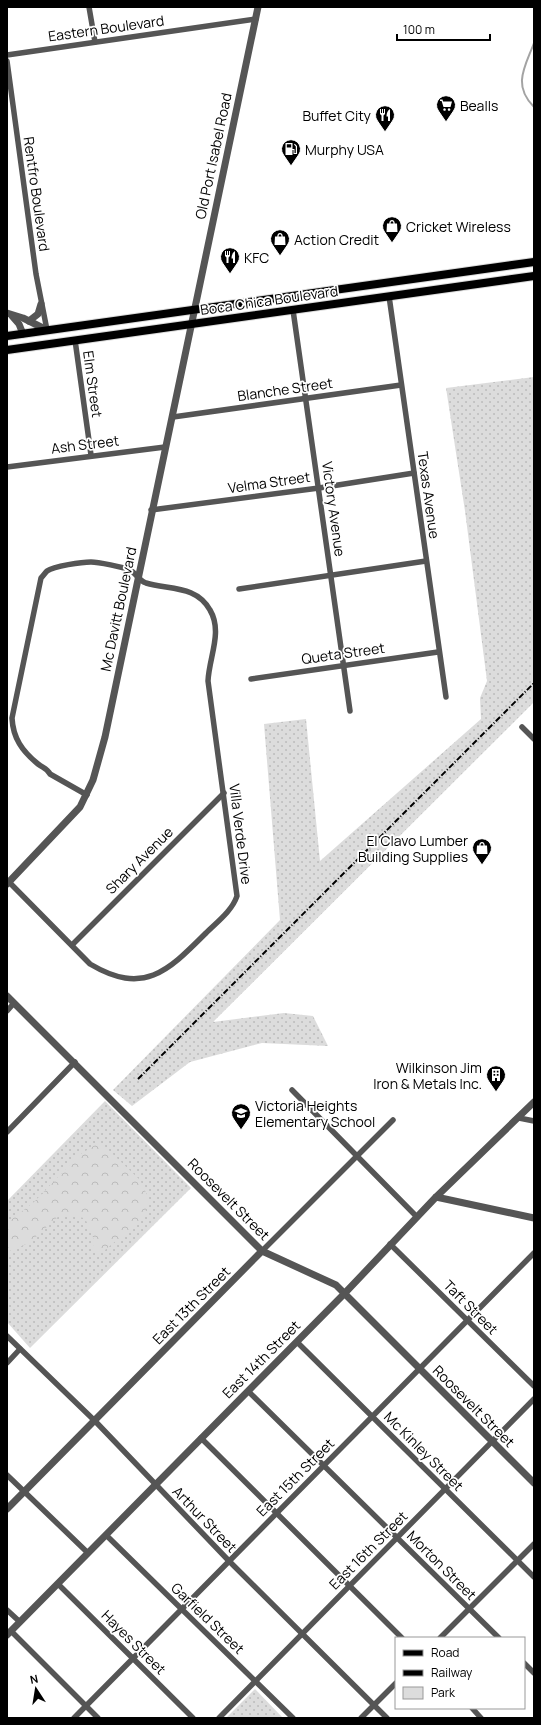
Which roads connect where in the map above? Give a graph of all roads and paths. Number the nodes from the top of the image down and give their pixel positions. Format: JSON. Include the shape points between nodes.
{"nodes":[{"id":1,"x":89,"y":7,"type":"edge"},
{"id":2,"x":258,"y":7,"type":"edge"},
{"id":3,"x":256,"y":19,"type":"junction"},
{"id":4,"x":94,"y":42,"type":"junction"},
{"id":5,"x":7,"y":55,"type":"edge"},
{"id":6,"x":7,"y":61,"type":"edge"},
{"id":7,"x":534,"y":262,"type":"edge"},
{"id":8,"x":534,"y":276,"type":"edge"},
{"id":9,"x":389,"y":296,"type":"junction"},
{"id":10,"x":41,"y":304,"type":"junction"},
{"id":11,"x":194,"y":310,"type":"junction"},
{"id":12,"x":293,"y":310,"type":"junction"},
{"id":13,"x":10,"y":314,"type":"edge"},
{"id":14,"x":29,"y":321,"type":"junction"},
{"id":15,"x":191,"y":324,"type":"junction"},
{"id":16,"x":47,"y":330,"type":"junction"},
{"id":17,"x":22,"y":334,"type":"junction"},
{"id":18,"x":7,"y":336,"type":"edge"},
{"id":19,"x":75,"y":340,"type":"junction"},
{"id":20,"x":7,"y":350,"type":"edge"},
{"id":21,"x":401,"y":385,"type":"junction"},
{"id":22,"x":306,"y":399,"type":"junction"},
{"id":23,"x":173,"y":417,"type":"junction"},
{"id":24,"x":165,"y":447,"type":"junction"},
{"id":25,"x":91,"y":455,"type":"junction"},
{"id":26,"x":7,"y":467,"type":"edge"},
{"id":27,"x":414,"y":472,"type":"junction"},
{"id":28,"x":319,"y":488,"type":"junction"},
{"id":29,"x":151,"y":510,"type":"junction"},
{"id":30,"x":426,"y":561,"type":"junction"},
{"id":31,"x":331,"y":576,"type":"junction"},
{"id":32,"x":138,"y":578,"type":"junction"},
{"id":33,"x":239,"y":589,"type":"dead end"},
{"id":34,"x":438,"y":652,"type":"junction"},
{"id":35,"x":343,"y":665,"type":"junction"},
{"id":36,"x":251,"y":679,"type":"dead end"},
{"id":37,"x":446,"y":697,"type":"dead end"},
{"id":38,"x":350,"y":711,"type":"dead end"},
{"id":39,"x":522,"y":727,"type":"dead end"},
{"id":40,"x":534,"y":739,"type":"edge"},
{"id":41,"x":224,"y":793,"type":"junction"},
{"id":42,"x":87,"y":795,"type":"junction"},
{"id":43,"x":8,"y":883,"type":"edge"},
{"id":44,"x":72,"y":945,"type":"junction"},
{"id":45,"x":7,"y":996,"type":"edge"},
{"id":46,"x":14,"y":1003,"type":"junction"},
{"id":47,"x":7,"y":1011,"type":"edge"},
{"id":48,"x":75,"y":1062,"type":"junction"},
{"id":49,"x":292,"y":1090,"type":"dead end"},
{"id":50,"x":534,"y":1102,"type":"edge"},
{"id":51,"x":519,"y":1118,"type":"junction"},
{"id":52,"x":393,"y":1120,"type":"dead end"},
{"id":53,"x":534,"y":1121,"type":"edge"},
{"id":54,"x":7,"y":1132,"type":"edge"},
{"id":55,"x":357,"y":1155,"type":"junction"},
{"id":56,"x":436,"y":1197,"type":"junction"},
{"id":57,"x":417,"y":1217,"type":"junction"},
{"id":58,"x":534,"y":1218,"type":"edge"},
{"id":59,"x":390,"y":1244,"type":"junction"},
{"id":60,"x":262,"y":1251,"type":"junction"},
{"id":61,"x":534,"y":1253,"type":"edge"},
{"id":62,"x":344,"y":1294,"type":"junction"},
{"id":63,"x":468,"y":1320,"type":"junction"},
{"id":64,"x":7,"y":1336,"type":"edge"},
{"id":65,"x":297,"y":1342,"type":"junction"},
{"id":66,"x":20,"y":1349,"type":"junction"},
{"id":67,"x":7,"y":1362,"type":"edge"},
{"id":68,"x":419,"y":1369,"type":"junction"},
{"id":69,"x":534,"y":1386,"type":"edge"},
{"id":70,"x":248,"y":1391,"type":"junction"},
{"id":71,"x":534,"y":1399,"type":"edge"},
{"id":72,"x":372,"y":1416,"type":"junction"},
{"id":73,"x":95,"y":1421,"type":"junction"},
{"id":74,"x":201,"y":1438,"type":"junction"},
{"id":75,"x":492,"y":1442,"type":"junction"},
{"id":76,"x":324,"y":1466,"type":"junction"},
{"id":77,"x":7,"y":1475,"type":"edge"},
{"id":78,"x":534,"y":1483,"type":"edge"},
{"id":79,"x":155,"y":1486,"type":"junction"},
{"id":80,"x":445,"y":1489,"type":"junction"},
{"id":81,"x":24,"y":1493,"type":"junction"},
{"id":82,"x":7,"y":1509,"type":"edge"},
{"id":83,"x":277,"y":1513,"type":"junction"},
{"id":84,"x":106,"y":1535,"type":"junction"},
{"id":85,"x":397,"y":1538,"type":"junction"},
{"id":86,"x":534,"y":1544,"type":"edge"},
{"id":87,"x":88,"y":1553,"type":"junction"},
{"id":88,"x":518,"y":1560,"type":"junction"},
{"id":89,"x":229,"y":1562,"type":"junction"},
{"id":90,"x":534,"y":1576,"type":"edge"},
{"id":91,"x":58,"y":1584,"type":"junction"},
{"id":92,"x":350,"y":1586,"type":"junction"},
{"id":93,"x":182,"y":1609,"type":"junction"},
{"id":94,"x":470,"y":1609,"type":"junction"},
{"id":95,"x":7,"y":1610,"type":"edge"},
{"id":96,"x":20,"y":1622,"type":"junction"},
{"id":97,"x":9,"y":1633,"type":"edge"},
{"id":98,"x":302,"y":1634,"type":"junction"},
{"id":99,"x":401,"y":1637,"type":"edge"},
{"id":100,"x":441,"y":1637,"type":"edge"},
{"id":101,"x":498,"y":1637,"type":"edge"},
{"id":102,"x":133,"y":1658,"type":"junction"},
{"id":103,"x":525,"y":1664,"type":"edge"},
{"id":104,"x":534,"y":1673,"type":"edge"},
{"id":105,"x":255,"y":1681,"type":"junction"},
{"id":106,"x":395,"y":1684,"type":"edge"},
{"id":107,"x":374,"y":1705,"type":"junction"},
{"id":108,"x":86,"y":1706,"type":"junction"},
{"id":109,"x":473,"y":1709,"type":"edge"},
{"id":110,"x":74,"y":1718,"type":"edge"},
{"id":111,"x":98,"y":1718,"type":"edge"},
{"id":112,"x":193,"y":1718,"type":"edge"},
{"id":113,"x":219,"y":1718,"type":"edge"},
{"id":114,"x":293,"y":1718,"type":"edge"},
{"id":115,"x":361,"y":1718,"type":"edge"},
{"id":116,"x":387,"y":1718,"type":"edge"},
{"id":117,"x":482,"y":1718,"type":"edge"}],
"edges":[{"from":1,"to":4,"type":"street"},
{"from":2,"to":3,"type":"street","name":"Old Port Isabel Road"},
{"from":3,"to":4,"type":"street","name":"Eastern Boulevard"},
{"from":3,"to":11,"type":"street","name":"Old Port Isabel Road"},
{"from":4,"to":5,"type":"street","name":"Eastern Boulevard"},
{"from":6,"to":10,"type":"street","name":"Rentfro Boulevard"},
{"from":7,"to":11,"type":"main road","name":"Boca Chica Boulevard"},
{"from":8,"to":9,"type":"main road","name":"Boca Chica Boulevard"},
{"from":9,"to":12,"type":"main road","name":"Boca Chica Boulevard"},
{"from":9,"to":21,"type":"street","name":"Texas Avenue"},
{"from":10,"to":14,"type":"street","via":[[38,314]]},
{"from":10,"to":16,"type":"street","name":"Rentfro Boulevard"},
{"from":11,"to":15,"type":"street","name":"Mc Davitt Boulevard"},
{"from":11,"to":16,"type":"main road","name":"Boca Chica Boulevard"},
{"from":12,"to":15,"type":"main road","name":"Boca Chica Boulevard"},
{"from":12,"to":22,"type":"street","name":"Victory Avenue"},
{"from":13,"to":14,"type":"street"},
{"from":13,"to":17,"type":"street","via":[[19,324]]},
{"from":14,"to":16,"type":"street"},
{"from":15,"to":19,"type":"main road","name":"Boca Chica Boulevard"},
{"from":15,"to":23,"type":"street","name":"Mc Davitt Boulevard"},
{"from":16,"to":17,"type":"main road","name":"Boca Chica Boulevard"},
{"from":17,"to":18,"type":"main road","name":"Boca Chica Boulevard"},
{"from":19,"to":20,"type":"main road","name":"Boca Chica Boulevard"},
{"from":19,"to":25,"type":"street","name":"Elm Street"},
{"from":21,"to":22,"type":"street","name":"Blanche Street"},
{"from":21,"to":27,"type":"street","name":"Texas Avenue"},
{"from":22,"to":23,"type":"street","name":"Blanche Street"},
{"from":22,"to":28,"type":"street","name":"Victory Avenue"},
{"from":23,"to":24,"type":"street","name":"Mc Davitt Boulevard"},
{"from":24,"to":25,"type":"street","name":"Ash Street"},
{"from":24,"to":29,"type":"street","name":"Mc Davitt Boulevard"},
{"from":25,"to":26,"type":"street","name":"Ash Street"},
{"from":27,"to":28,"type":"street","name":"Velma Street"},
{"from":27,"to":30,"type":"street","name":"Texas Avenue"},
{"from":28,"to":29,"type":"street","name":"Velma Street"},
{"from":28,"to":31,"type":"street","name":"Victory Avenue"},
{"from":29,"to":32,"type":"street","name":"Mc Davitt Boulevard"},
{"from":30,"to":31,"type":"street"},
{"from":30,"to":34,"type":"street","name":"Texas Avenue"},
{"from":31,"to":33,"type":"street"},
{"from":31,"to":35,"type":"street","name":"Victory Avenue"},
{"from":32,"to":41,"type":"street","name":"Villa Verde Drive","via":[[146,583],[190,592],[205,602],[211,611],[217,630],[208,669],[208,681]]},
{"from":32,"to":42,"type":"street","name":"Mc Davitt Boulevard","via":[[105,737]]},
{"from":32,"to":42,"type":"street","name":"Villa Verde Drive","via":[[131,570],[92,562],[54,568],[46,571],[42,578],[12,718],[13,730],[17,742],[38,764],[50,774]]},
{"from":34,"to":35,"type":"street","name":"Queta Street"},
{"from":34,"to":37,"type":"street","name":"Texas Avenue"},
{"from":35,"to":36,"type":"street","name":"Queta Street"},
{"from":35,"to":38,"type":"street","name":"Victory Avenue"},
{"from":39,"to":40,"type":"street"},
{"from":41,"to":44,"type":"street","name":"Shary Avenue"},
{"from":41,"to":44,"type":"street","name":"Villa Verde Drive","via":[[237,896],[218,922],[177,962],[157,975],[119,977],[106,973],[90,964]]},
{"from":42,"to":43,"type":"street","name":"Mc Davitt Boulevard","via":[[71,818]]},
{"from":43,"to":44,"type":"street","name":"Villa Verde Drive"},
{"from":45,"to":46,"type":"street","name":"Roosevelt Street"},
{"from":46,"to":47,"type":"street"},
{"from":46,"to":48,"type":"street","name":"Roosevelt Street"},
{"from":48,"to":54,"type":"street"},
{"from":48,"to":60,"type":"street","name":"Roosevelt Street"},
{"from":49,"to":55,"type":"street"},
{"from":50,"to":51,"type":"street","name":"East 14th Street"},
{"from":51,"to":53,"type":"street"},
{"from":51,"to":56,"type":"street","name":"East 14th Street"},
{"from":52,"to":55,"type":"street","name":"East 13th Street"},
{"from":55,"to":57,"type":"street"},
{"from":55,"to":60,"type":"street","name":"East 13th Street"},
{"from":56,"to":57,"type":"street","name":"East 14th Street"},
{"from":56,"to":58,"type":"street"},
{"from":57,"to":59,"type":"street","name":"East 14th Street"},
{"from":59,"to":62,"type":"street","name":"East 14th Street"},
{"from":59,"to":63,"type":"street","name":"Taft Street"},
{"from":60,"to":62,"type":"street","name":"Roosevelt Street","via":[[336,1285]]},
{"from":60,"to":73,"type":"street","name":"East 13th Street"},
{"from":61,"to":63,"type":"street","name":"East 15th Street"},
{"from":62,"to":65,"type":"street","name":"East 14th Street"},
{"from":62,"to":68,"type":"street","name":"Roosevelt Street"},
{"from":63,"to":68,"type":"street","name":"East 15th Street"},
{"from":63,"to":69,"type":"street","name":"Taft Street"},
{"from":64,"to":66,"type":"street","name":"Arthur Street"},
{"from":65,"to":70,"type":"street","name":"East 14th Street"},
{"from":65,"to":72,"type":"street","name":"Mc Kinley Street"},
{"from":66,"to":67,"type":"street"},
{"from":66,"to":73,"type":"street","name":"Arthur Street"},
{"from":68,"to":72,"type":"street","name":"East 15th Street"},
{"from":68,"to":75,"type":"street","name":"Roosevelt Street"},
{"from":70,"to":74,"type":"street","name":"East 14th Street"},
{"from":70,"to":76,"type":"street","name":"Morton Street"},
{"from":71,"to":75,"type":"street","name":"East 16th Street"},
{"from":72,"to":76,"type":"street","name":"East 15th Street"},
{"from":72,"to":80,"type":"street","name":"Mc Kinley Street"},
{"from":73,"to":79,"type":"street","name":"Arthur Street"},
{"from":73,"to":81,"type":"street","name":"East 13th Street"},
{"from":74,"to":79,"type":"street","name":"East 14th Street"},
{"from":74,"to":83,"type":"street"},
{"from":75,"to":78,"type":"street","name":"Roosevelt Street"},
{"from":75,"to":80,"type":"street","name":"East 16th Street"},
{"from":76,"to":83,"type":"street","name":"East 15th Street"},
{"from":76,"to":85,"type":"street","name":"Morton Street"},
{"from":77,"to":81,"type":"street"},
{"from":79,"to":84,"type":"street","name":"East 14th Street"},
{"from":79,"to":89,"type":"street","name":"Arthur Street"},
{"from":80,"to":85,"type":"street","name":"East 16th Street"},
{"from":80,"to":88,"type":"street","name":"Mc Kinley Street"},
{"from":81,"to":82,"type":"street","name":"East 13th Street"},
{"from":81,"to":87,"type":"street"},
{"from":83,"to":89,"type":"street","name":"East 15th Street"},
{"from":83,"to":92,"type":"street"},
{"from":84,"to":87,"type":"street","name":"East 14th Street"},
{"from":84,"to":93,"type":"street","name":"Garfield Street"},
{"from":85,"to":92,"type":"street","name":"East 16th Street"},
{"from":85,"to":94,"type":"street","name":"Morton Street"},
{"from":86,"to":88,"type":"street"},
{"from":87,"to":91,"type":"street","name":"East 14th Street"},
{"from":88,"to":90,"type":"street","name":"Mc Kinley Street"},
{"from":88,"to":94,"type":"street"},
{"from":89,"to":93,"type":"street","name":"East 15th Street"},
{"from":89,"to":98,"type":"street","name":"Arthur Street"},
{"from":91,"to":96,"type":"street","name":"East 14th Street"},
{"from":91,"to":102,"type":"street","name":"Hayes Street"},
{"from":92,"to":98,"type":"street","name":"East 16th Street"},
{"from":92,"to":99,"type":"street"},
{"from":93,"to":102,"type":"street","name":"East 15th Street"},
{"from":93,"to":105,"type":"street","name":"Garfield Street"},
{"from":94,"to":100,"type":"street"},
{"from":94,"to":101,"type":"street","name":"Morton Street"},
{"from":95,"to":96,"type":"street"},
{"from":96,"to":97,"type":"street","name":"East 14th Street"},
{"from":97,"to":108,"type":"street"},
{"from":98,"to":105,"type":"street","name":"East 16th Street"},
{"from":98,"to":107,"type":"street","name":"Arthur Street"},
{"from":102,"to":108,"type":"street","name":"East 15th Street"},
{"from":102,"to":112,"type":"street","name":"Hayes Street"},
{"from":103,"to":104,"type":"street"},
{"from":105,"to":113,"type":"street","name":"East 16th Street"},
{"from":105,"to":114,"type":"street","name":"Garfield Street"},
{"from":106,"to":107,"type":"street"},
{"from":107,"to":115,"type":"street"},
{"from":107,"to":116,"type":"street","name":"Arthur Street"},
{"from":108,"to":110,"type":"street","name":"East 15th Street"},
{"from":108,"to":111,"type":"street"},
{"from":109,"to":117,"type":"street"}]}
